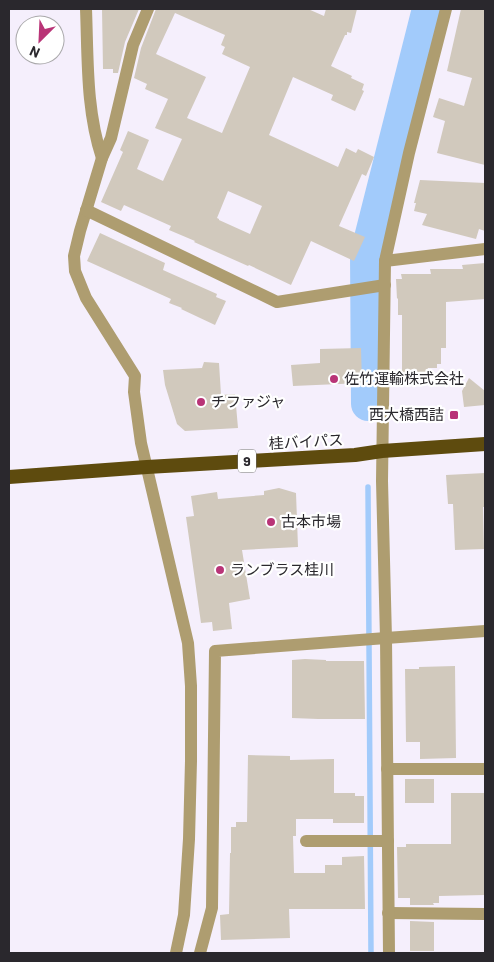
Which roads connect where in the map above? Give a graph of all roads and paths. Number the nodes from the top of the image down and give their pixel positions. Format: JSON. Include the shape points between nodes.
{"nodes":[{"id":1,"x":86,"y":9,"type":"edge"},
{"id":2,"x":148,"y":9,"type":"edge"},
{"id":3,"x":446,"y":9,"type":"edge"},
{"id":4,"x":102,"y":158,"type":"junction"},
{"id":5,"x":86,"y":210,"type":"junction"},
{"id":6,"x":485,"y":249,"type":"edge"},
{"id":7,"x":385,"y":261,"type":"junction"},
{"id":8,"x":373,"y":287,"type":"junction"},
{"id":9,"x":485,"y":444,"type":"edge"},
{"id":10,"x":382,"y":452,"type":"junction"},
{"id":11,"x":147,"y":467,"type":"junction"},
{"id":12,"x":9,"y":477,"type":"edge"},
{"id":13,"x":485,"y":631,"type":"edge"},
{"id":14,"x":386,"y":638,"type":"junction"},
{"id":15,"x":387,"y":769,"type":"junction"},
{"id":16,"x":485,"y":769,"type":"edge"},
{"id":17,"x":306,"y":841,"type":"dead end"},
{"id":18,"x":388,"y":841,"type":"junction"},
{"id":19,"x":388,"y":913,"type":"junction"},
{"id":20,"x":485,"y":914,"type":"edge"},
{"id":21,"x":176,"y":953,"type":"edge"},
{"id":22,"x":200,"y":953,"type":"edge"},
{"id":23,"x":388,"y":953,"type":"edge"}],
"edges":[{"from":1,"to":4,"type":"street","via":[[89,94]]},
{"from":2,"to":4,"type":"street","via":[[133,45],[111,138]]},
{"from":3,"to":7,"type":"street"},
{"from":4,"to":5,"type":"street"},
{"from":5,"to":8,"type":"street","via":[[277,302]]},
{"from":5,"to":11,"type":"street","via":[[74,256],[75,271],[86,298],[135,376],[134,392]]},
{"from":6,"to":7,"type":"street"},
{"from":7,"to":8,"type":"street"},
{"from":8,"to":10,"type":"street"},
{"from":9,"to":10,"type":"highway","name":"桂バイパス","number":"9"},
{"from":10,"to":11,"type":"highway","name":"桂バイパス","number":"9"},
{"from":10,"to":14,"type":"street"},
{"from":11,"to":12,"type":"highway","name":"桂バイパス","number":"9"},
{"from":11,"to":21,"type":"street","via":[[188,643],[191,686],[189,838],[184,915]]},
{"from":13,"to":14,"type":"street"},
{"from":14,"to":15,"type":"street"},
{"from":14,"to":22,"type":"street","via":[[215,651],[212,908]]},
{"from":15,"to":16,"type":"street"},
{"from":15,"to":18,"type":"street"},
{"from":17,"to":18,"type":"street"},
{"from":18,"to":19,"type":"street"},
{"from":19,"to":20,"type":"street"},
{"from":19,"to":23,"type":"street"}]}
